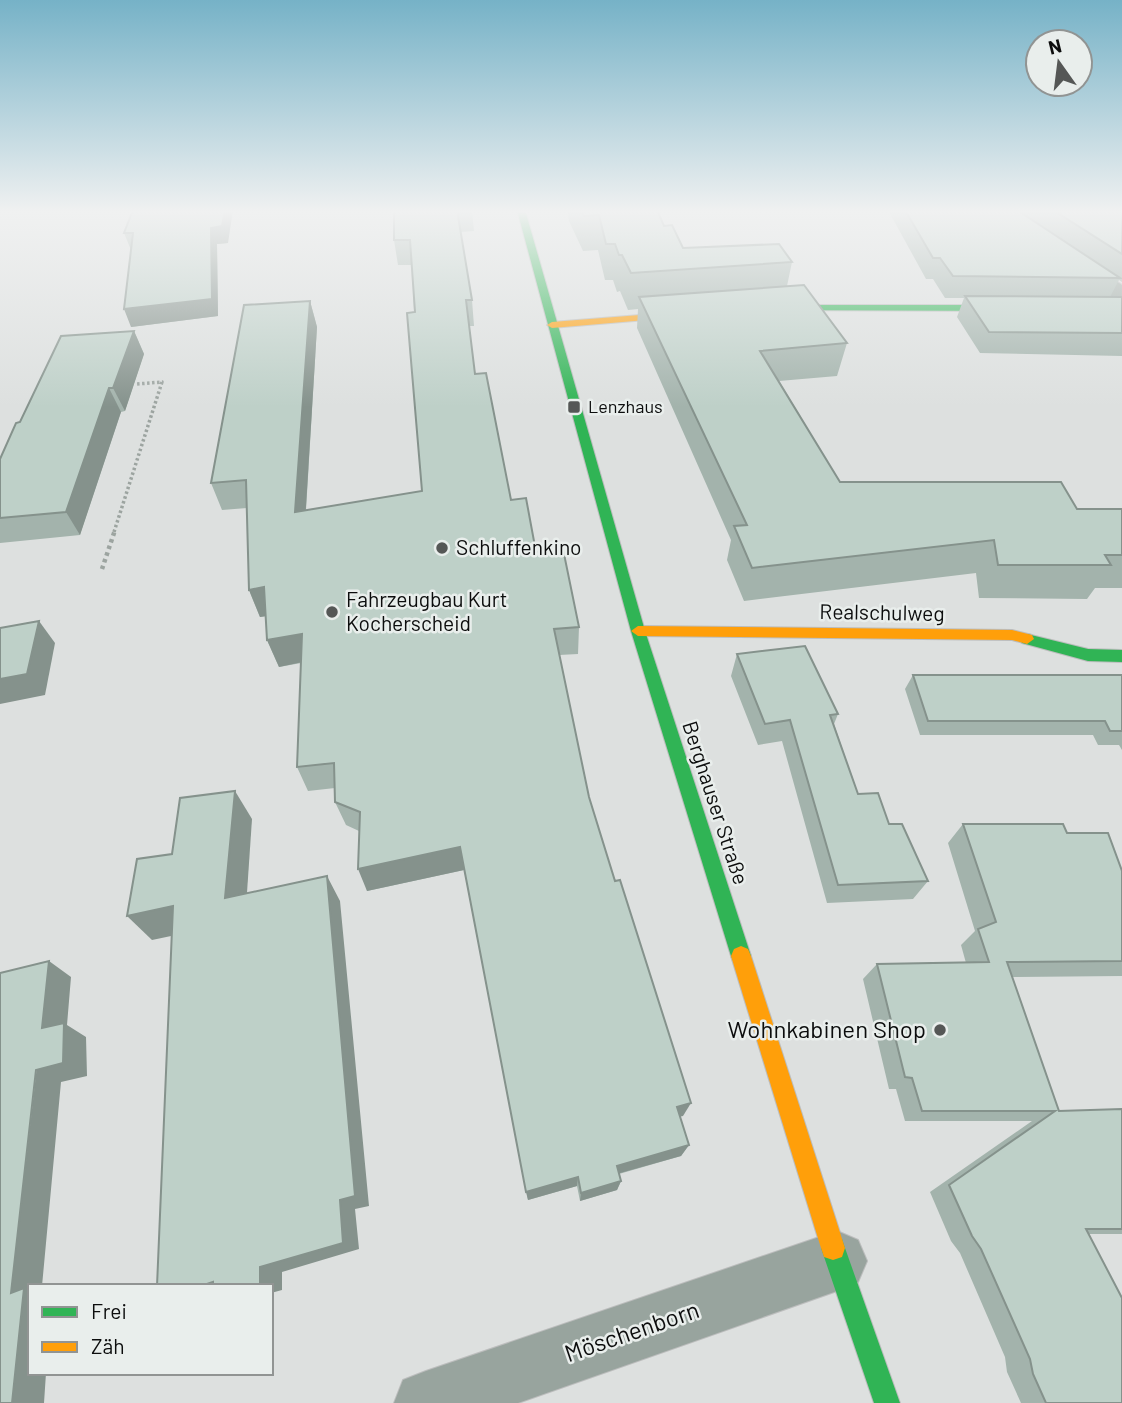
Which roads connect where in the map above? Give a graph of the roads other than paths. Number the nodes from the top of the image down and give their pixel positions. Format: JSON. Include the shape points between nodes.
{"nodes":[{"id":1,"x":539,"y":275,"type":"edge"},
{"id":2,"x":1079,"y":275,"type":"edge"},
{"id":3,"x":1117,"y":304,"type":"edge"},
{"id":4,"x":1028,"y":308,"type":"edge"},
{"id":5,"x":757,"y":309,"type":"edge"},
{"id":6,"x":702,"y":313,"type":"edge"},
{"id":7,"x":552,"y":325,"type":"junction"},
{"id":8,"x":638,"y":631,"type":"junction"},
{"id":9,"x":1122,"y":656,"type":"edge"},
{"id":10,"x":837,"y":1261,"type":"junction"},
{"id":11,"x":426,"y":1403,"type":"edge"},
{"id":12,"x":887,"y":1403,"type":"edge"}],
"edges":[{"from":1,"to":7,"type":"street","name":"Berghauser Straße"},
{"from":2,"to":3,"type":"street"},
{"from":4,"to":5,"type":"street"},
{"from":6,"to":7,"type":"street"},
{"from":7,"to":8,"type":"street","name":"Berghauser Straße"},
{"from":8,"to":9,"type":"street","name":"Realschulweg","via":[[1013,635],[1088,655]]},
{"from":8,"to":10,"type":"street","name":"Berghauser Straße"},
{"from":10,"to":11,"type":"street","name":"Möschenborn"},
{"from":10,"to":12,"type":"street","name":"Berghauser Straße"}]}
